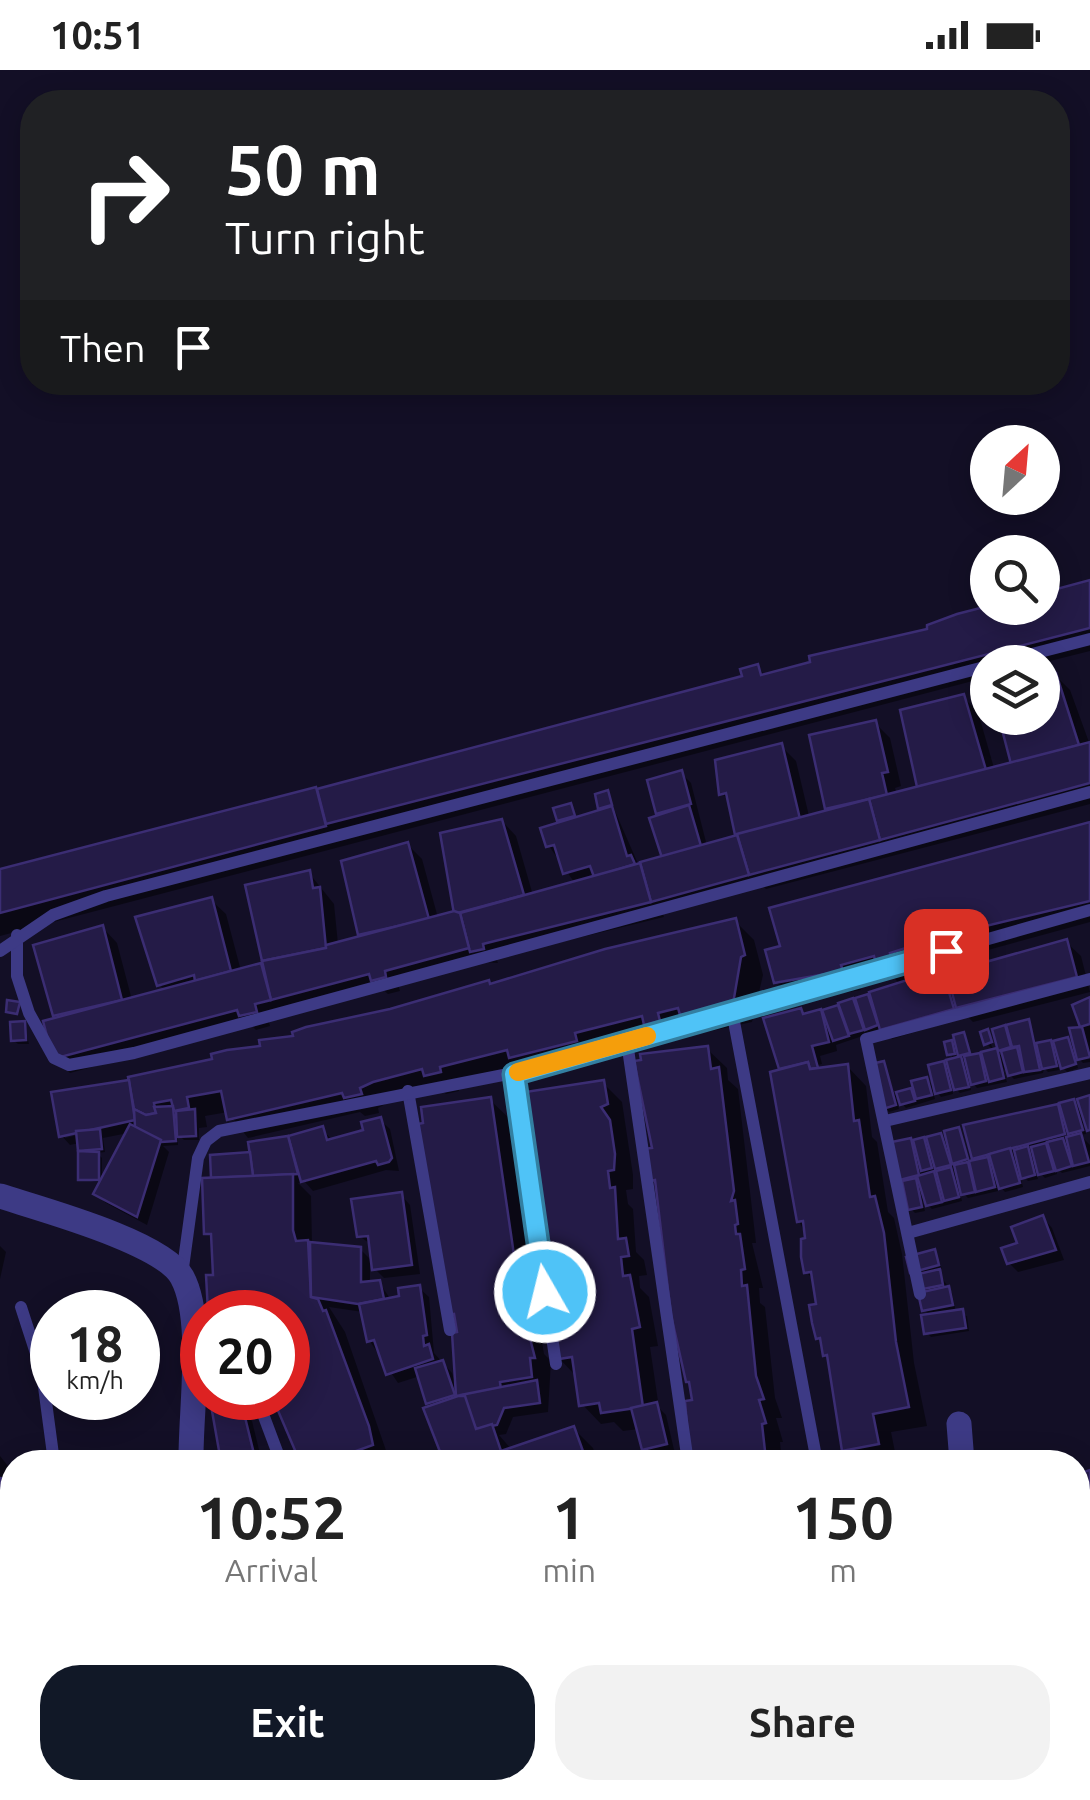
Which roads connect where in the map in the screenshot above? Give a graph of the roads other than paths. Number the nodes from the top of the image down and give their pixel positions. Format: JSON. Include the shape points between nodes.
{"nodes":[{"id":1,"x":1090,"y":639,"type":"edge"},
{"id":2,"x":1060,"y":647,"type":"edge"},
{"id":3,"x":970,"y":671,"type":"edge"},
{"id":4,"x":1090,"y":792,"type":"edge"},
{"id":5,"x":1090,"y":912,"type":"edge"},
{"id":6,"x":17,"y":936,"type":"junction"},
{"id":7,"x":0,"y":951,"type":"edge"},
{"id":8,"x":1090,"y":979,"type":"edge"},
{"id":9,"x":732,"y":1011,"type":"junction"},
{"id":10,"x":627,"y":1042,"type":"junction"},
{"id":11,"x":1090,"y":1073,"type":"edge"},
{"id":12,"x":514,"y":1074,"type":"junction"},
{"id":13,"x":408,"y":1091,"type":"junction"},
{"id":14,"x":885,"y":1121,"type":"junction"},
{"id":15,"x":1090,"y":1182,"type":"edge"},
{"id":16,"x":0,"y":1195,"type":"edge"},
{"id":17,"x":908,"y":1233,"type":"junction"},
{"id":18,"x":182,"y":1275,"type":"junction"},
{"id":19,"x":920,"y":1294,"type":"dead end"},
{"id":20,"x":21,"y":1307,"type":"dead end"},
{"id":21,"x":450,"y":1330,"type":"dead end"},
{"id":22,"x":556,"y":1364,"type":"dead end"},
{"id":23,"x":265,"y":1420,"type":"edge"},
{"id":24,"x":958,"y":1424,"type":"dead end"},
{"id":25,"x":52,"y":1450,"type":"edge"},
{"id":26,"x":191,"y":1450,"type":"edge"},
{"id":27,"x":276,"y":1450,"type":"edge"},
{"id":28,"x":686,"y":1450,"type":"edge"},
{"id":29,"x":815,"y":1450,"type":"edge"},
{"id":30,"x":961,"y":1450,"type":"edge"}],
"edges":[{"from":1,"to":2,"type":"lane"},
{"from":3,"to":6,"type":"lane","via":[[106,896]]},
{"from":4,"to":6,"type":"lane","via":[[153,1048],[70,1065],[54,1058],[29,1014],[17,976]]},
{"from":5,"to":9,"type":"lane"},
{"from":6,"to":7,"type":"lane"},
{"from":8,"to":14,"type":"lane","via":[[866,1039]]},
{"from":9,"to":10,"type":"lane"},
{"from":9,"to":29,"type":"lane"},
{"from":10,"to":12,"type":"lane"},
{"from":10,"to":28,"type":"lane"},
{"from":11,"to":14,"type":"lane"},
{"from":12,"to":13,"type":"lane"},
{"from":12,"to":22,"type":"lane"},
{"from":13,"to":18,"type":"lane","via":[[220,1131],[206,1141]]},
{"from":13,"to":21,"type":"lane"},
{"from":14,"to":17,"type":"lane"},
{"from":15,"to":17,"type":"lane"},
{"from":16,"to":18,"type":"street","via":[[148,1249]]},
{"from":17,"to":19,"type":"lane"},
{"from":18,"to":26,"type":"street","via":[[192,1326]]},
{"from":20,"to":25,"type":"lane","via":[[42,1372]]},
{"from":23,"to":27,"type":"lane"},
{"from":24,"to":30,"type":"street"}]}
